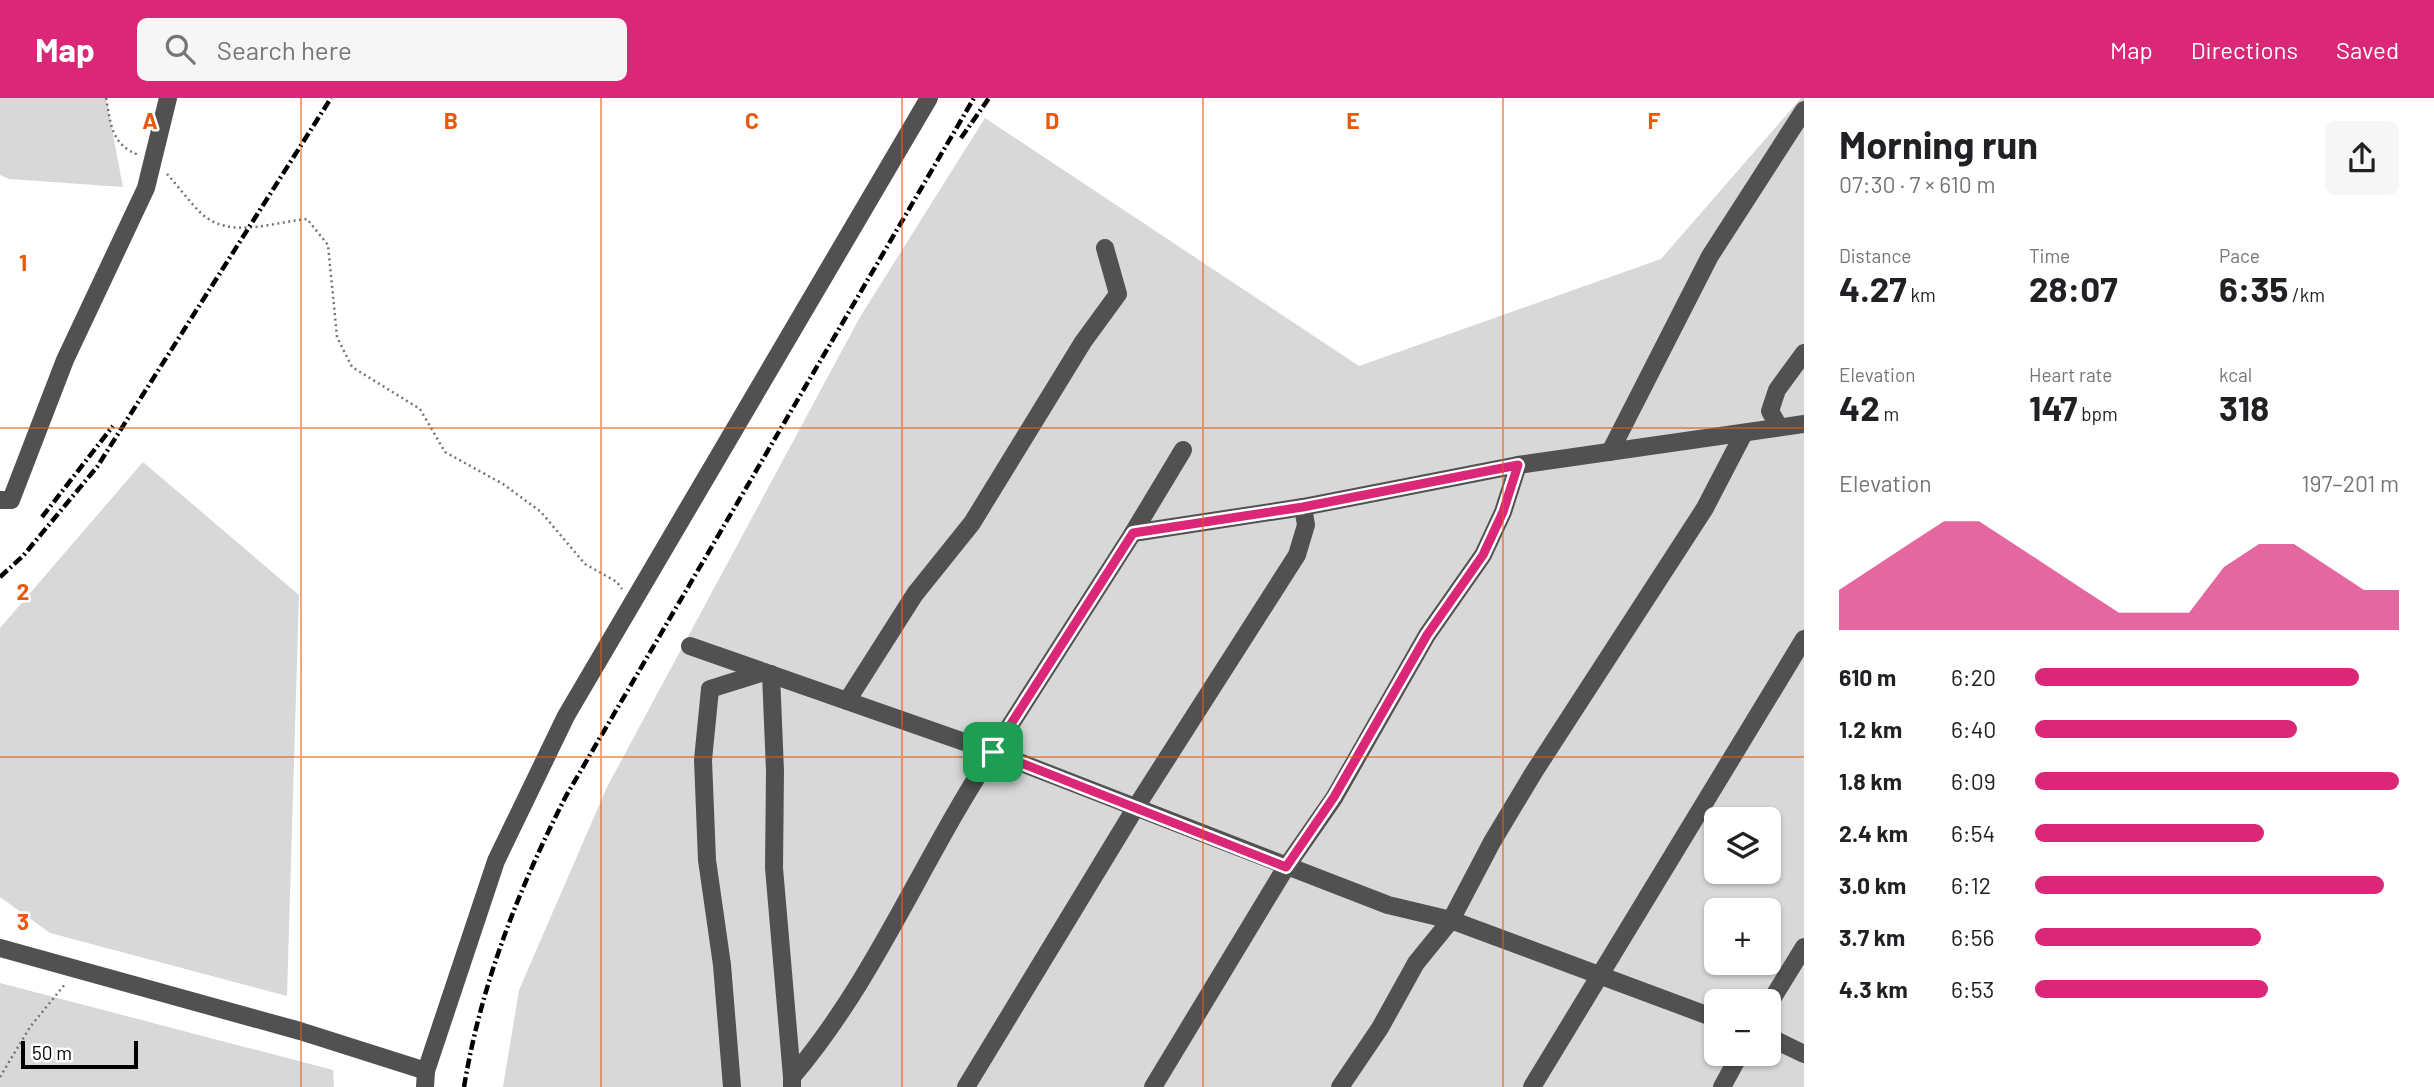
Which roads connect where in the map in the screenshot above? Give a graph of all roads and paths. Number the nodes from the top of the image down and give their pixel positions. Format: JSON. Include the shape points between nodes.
{"nodes":[{"id":1,"x":106,"y":98,"type":"edge"},
{"id":2,"x":168,"y":98,"type":"edge"},
{"id":3,"x":929,"y":98,"type":"edge"},
{"id":4,"x":1804,"y":110,"type":"edge"},
{"id":5,"x":153,"y":160,"type":"junction"},
{"id":6,"x":1105,"y":248,"type":"dead end"},
{"id":7,"x":1804,"y":353,"type":"edge"},
{"id":8,"x":1804,"y":424,"type":"edge"},
{"id":9,"x":1779,"y":427,"type":"junction"},
{"id":10,"x":1744,"y":433,"type":"junction"},
{"id":11,"x":1183,"y":450,"type":"dead end"},
{"id":12,"x":1609,"y":452,"type":"junction"},
{"id":13,"x":1518,"y":465,"type":"junction"},
{"id":14,"x":0,"y":500,"type":"edge"},
{"id":15,"x":1303,"y":507,"type":"junction"},
{"id":16,"x":1133,"y":533,"type":"junction"},
{"id":17,"x":632,"y":603,"type":"junction"},
{"id":18,"x":1804,"y":639,"type":"edge"},
{"id":19,"x":690,"y":646,"type":"dead end"},
{"id":20,"x":768,"y":673,"type":"junction"},
{"id":21,"x":847,"y":701,"type":"junction"},
{"id":22,"x":993,"y":752,"type":"junction"},
{"id":23,"x":1136,"y":807,"type":"junction"},
{"id":24,"x":1286,"y":867,"type":"junction"},
{"id":25,"x":1451,"y":920,"type":"junction"},
{"id":26,"x":1804,"y":947,"type":"edge"},
{"id":27,"x":0,"y":948,"type":"edge"},
{"id":28,"x":77,"y":969,"type":"junction"},
{"id":29,"x":1600,"y":975,"type":"junction"},
{"id":30,"x":1778,"y":989,"type":"edge"},
{"id":31,"x":1704,"y":1014,"type":"edge"},
{"id":32,"x":1781,"y":1043,"type":"edge"},
{"id":33,"x":1804,"y":1054,"type":"edge"},
{"id":34,"x":1733,"y":1066,"type":"edge"},
{"id":35,"x":0,"y":1077,"type":"edge"},
{"id":36,"x":426,"y":1079,"type":"edge"},
{"id":37,"x":792,"y":1082,"type":"edge"},
{"id":38,"x":732,"y":1087,"type":"edge"},
{"id":39,"x":966,"y":1087,"type":"edge"},
{"id":40,"x":1153,"y":1087,"type":"edge"},
{"id":41,"x":1340,"y":1087,"type":"edge"},
{"id":42,"x":1532,"y":1087,"type":"edge"},
{"id":43,"x":1722,"y":1087,"type":"edge"}],
"edges":[{"from":1,"to":5,"type":"path","via":[[113,137],[129,151]]},
{"from":2,"to":5,"type":"street"},
{"from":3,"to":17,"type":"street"},
{"from":4,"to":12,"type":"street","via":[[1710,256]]},
{"from":5,"to":14,"type":"street","via":[[146,188],[65,360],[11,499]]},
{"from":5,"to":17,"type":"path","via":[[202,214],[220,227],[307,219],[328,245],[337,337],[352,367],[420,410],[445,452],[503,484],[541,512],[585,564],[617,582]]},
{"from":6,"to":21,"type":"street","via":[[1118,293],[972,523],[915,594]]},
{"from":7,"to":9,"type":"street","via":[[1777,390],[1770,411]]},
{"from":8,"to":9,"type":"street"},
{"from":9,"to":10,"type":"street"},
{"from":10,"to":12,"type":"street"},
{"from":10,"to":25,"type":"street","via":[[1705,508],[1534,772]]},
{"from":11,"to":16,"type":"street"},
{"from":12,"to":13,"type":"street"},
{"from":13,"to":15,"type":"street"},
{"from":13,"to":24,"type":"street","via":[[1483,555],[1427,635],[1334,797]]},
{"from":15,"to":16,"type":"street"},
{"from":15,"to":23,"type":"street","via":[[1306,525],[1297,555]]},
{"from":16,"to":22,"type":"street"},
{"from":17,"to":36,"type":"street","via":[[566,716],[496,861]]},
{"from":18,"to":29,"type":"street"},
{"from":19,"to":20,"type":"street"},
{"from":20,"to":21,"type":"street"},
{"from":20,"to":37,"type":"street","via":[[775,771],[774,868]]},
{"from":20,"to":38,"type":"street","via":[[710,689],[703,760],[707,860]]},
{"from":21,"to":22,"type":"street"},
{"from":22,"to":23,"type":"street"},
{"from":22,"to":37,"type":"street","via":[[961,800],[866,971]]},
{"from":23,"to":24,"type":"street"},
{"from":23,"to":39,"type":"street"},
{"from":24,"to":25,"type":"street","via":[[1388,905]]},
{"from":24,"to":40,"type":"street"},
{"from":25,"to":29,"type":"street"},
{"from":25,"to":41,"type":"street","via":[[1416,962],[1380,1028]]},
{"from":26,"to":30,"type":"street"},
{"from":27,"to":28,"type":"street"},
{"from":28,"to":35,"type":"path","via":[[30,1027]]},
{"from":28,"to":36,"type":"street","via":[[300,1031]]},
{"from":29,"to":31,"type":"street"},
{"from":29,"to":42,"type":"street"},
{"from":32,"to":33,"type":"street"},
{"from":34,"to":43,"type":"street"}]}
